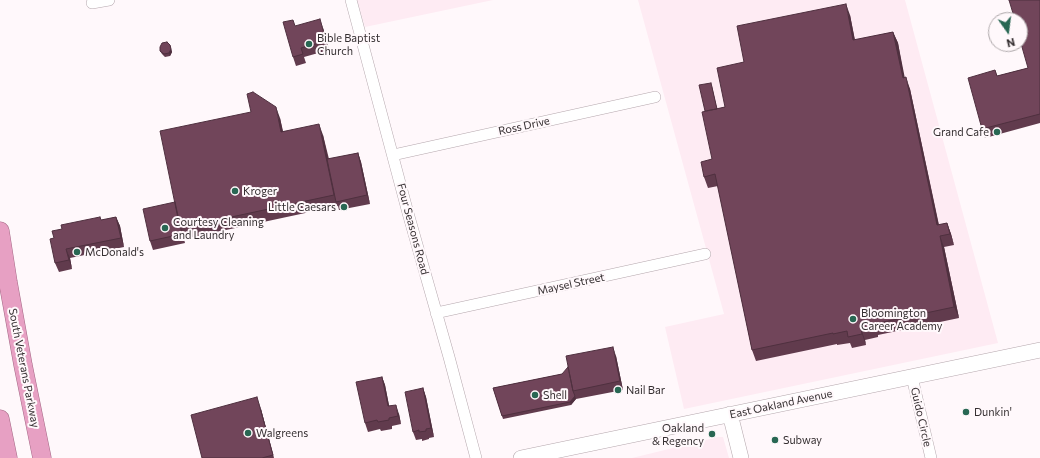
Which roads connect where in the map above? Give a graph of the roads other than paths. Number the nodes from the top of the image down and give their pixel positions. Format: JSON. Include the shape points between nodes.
{"nodes":[{"id":1,"x":109,"y":0,"type":"edge"},
{"id":2,"x":351,"y":0,"type":"edge"},
{"id":3,"x":92,"y":3,"type":"dead end"},
{"id":4,"x":655,"y":97,"type":"dead end"},
{"id":5,"x":393,"y":155,"type":"junction"},
{"id":6,"x":0,"y":231,"type":"edge"},
{"id":7,"x":705,"y":254,"type":"dead end"},
{"id":8,"x":436,"y":313,"type":"junction"},
{"id":9,"x":1040,"y":350,"type":"edge"},
{"id":10,"x":912,"y":377,"type":"junction"},
{"id":11,"x":730,"y":414,"type":"junction"},
{"id":12,"x":0,"y":419,"type":"edge"},
{"id":13,"x":8,"y":458,"type":"edge"},
{"id":14,"x":42,"y":458,"type":"edge"},
{"id":15,"x":476,"y":458,"type":"edge"},
{"id":16,"x":521,"y":458,"type":"edge"},
{"id":17,"x":741,"y":458,"type":"edge"},
{"id":18,"x":931,"y":458,"type":"edge"}],
"edges":[{"from":1,"to":3,"type":"street"},
{"from":2,"to":5,"type":"street","name":"Four Seasons Road"},
{"from":4,"to":5,"type":"street","name":"Ross Drive"},
{"from":5,"to":8,"type":"street","name":"Four Seasons Road"},
{"from":6,"to":14,"type":"highway","name":"South Veterans Parkway","via":[[21,358]]},
{"from":7,"to":8,"type":"street","name":"Maysel Street"},
{"from":8,"to":15,"type":"street","name":"Four Seasons Road"},
{"from":9,"to":10,"type":"main road","name":"East Oakland Avenue"},
{"from":10,"to":11,"type":"main road","name":"East Oakland Avenue"},
{"from":10,"to":18,"type":"street","name":"Guido Circle"},
{"from":11,"to":16,"type":"main road","name":"East Oakland Avenue"},
{"from":11,"to":17,"type":"main road"},
{"from":12,"to":13,"type":"highway"}]}
